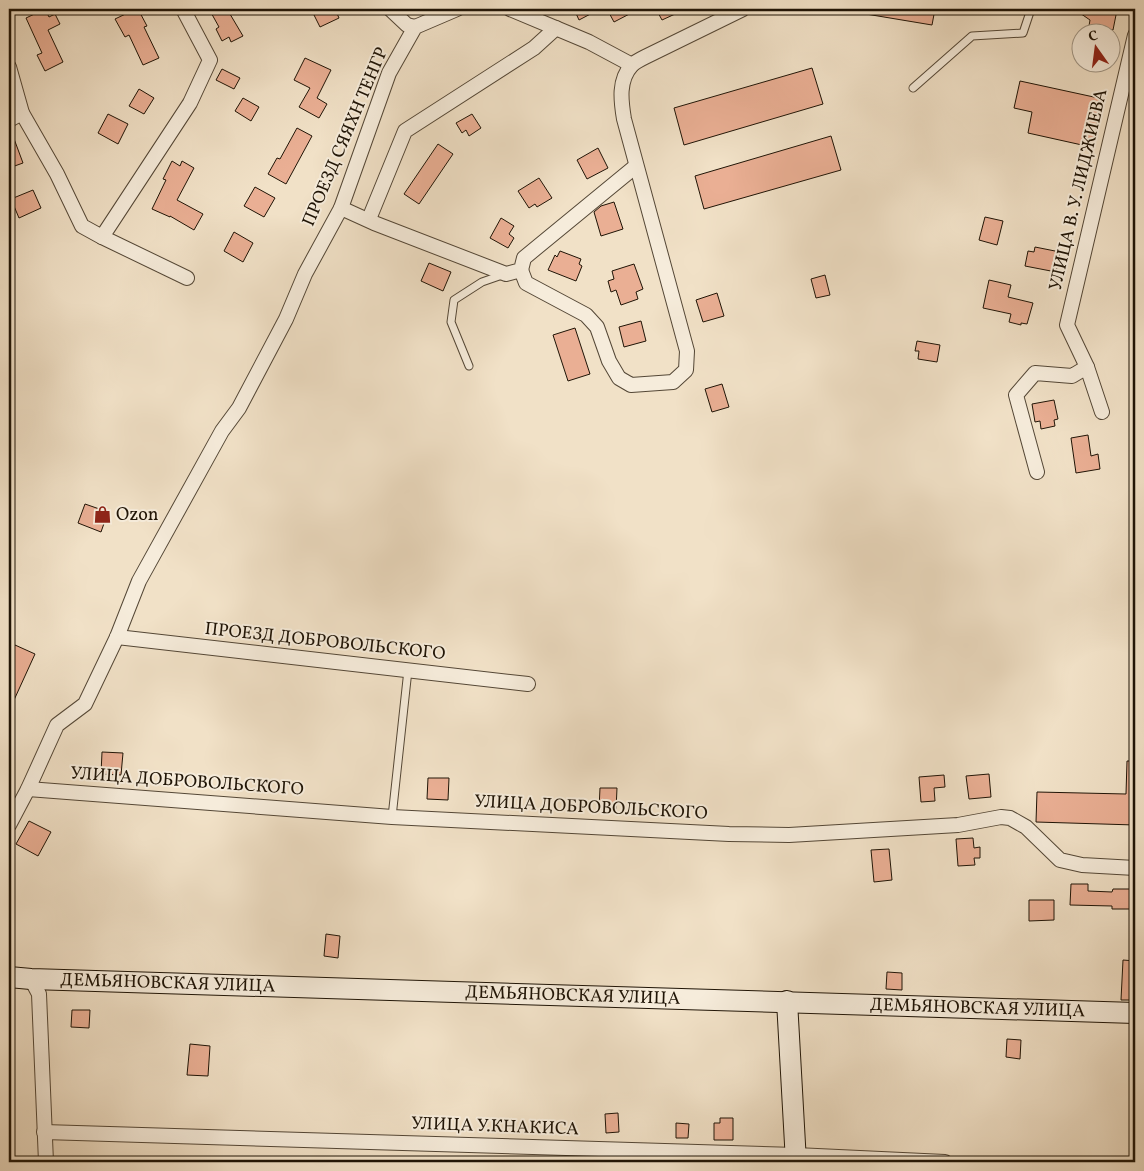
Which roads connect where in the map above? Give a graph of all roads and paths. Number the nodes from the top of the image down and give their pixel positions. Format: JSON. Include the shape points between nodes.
{"nodes":[{"id":1,"x":183,"y":9,"type":"edge"},
{"id":2,"x":390,"y":9,"type":"edge"},
{"id":3,"x":457,"y":9,"type":"edge"},
{"id":4,"x":743,"y":9,"type":"edge"},
{"id":5,"x":1032,"y":9,"type":"edge"},
{"id":6,"x":515,"y":10,"type":"edge"},
{"id":7,"x":415,"y":28,"type":"junction"},
{"id":8,"x":556,"y":28,"type":"junction"},
{"id":9,"x":1135,"y":35,"type":"edge"},
{"id":10,"x":632,"y":65,"type":"junction"},
{"id":11,"x":9,"y":67,"type":"edge"},
{"id":12,"x":913,"y":88,"type":"dead end"},
{"id":13,"x":22,"y":113,"type":"junction"},
{"id":14,"x":9,"y":120,"type":"edge"},
{"id":15,"x":636,"y":166,"type":"junction"},
{"id":16,"x":341,"y":208,"type":"junction"},
{"id":17,"x":369,"y":219,"type":"junction"},
{"id":18,"x":102,"y":237,"type":"junction"},
{"id":19,"x":521,"y":270,"type":"junction"},
{"id":20,"x":506,"y":274,"type":"junction"},
{"id":21,"x":187,"y":278,"type":"dead end"},
{"id":22,"x":469,"y":366,"type":"dead end"},
{"id":23,"x":1087,"y":366,"type":"junction"},
{"id":24,"x":1102,"y":412,"type":"dead end"},
{"id":25,"x":1037,"y":472,"type":"dead end"},
{"id":26,"x":117,"y":638,"type":"junction"},
{"id":27,"x":408,"y":670,"type":"junction"},
{"id":28,"x":528,"y":684,"type":"dead end"},
{"id":29,"x":28,"y":789,"type":"junction"},
{"id":30,"x":392,"y":817,"type":"junction"},
{"id":31,"x":9,"y":826,"type":"edge"},
{"id":32,"x":1135,"y":868,"type":"edge"},
{"id":33,"x":9,"y":977,"type":"edge"},
{"id":34,"x":31,"y":980,"type":"junction"},
{"id":35,"x":786,"y":1001,"type":"junction"},
{"id":36,"x":1135,"y":1013,"type":"edge"},
{"id":37,"x":44,"y":1132,"type":"junction"},
{"id":38,"x":796,"y":1158,"type":"edge"},
{"id":39,"x":46,"y":1162,"type":"edge"},
{"id":40,"x":945,"y":1162,"type":"edge"}],
"edges":[{"from":1,"to":18,"type":"street","via":[[210,60],[190,103]]},
{"from":2,"to":7,"type":"street"},
{"from":3,"to":7,"type":"street"},
{"from":4,"to":10,"type":"street"},
{"from":5,"to":12,"type":"lane","via":[[1023,33],[972,36]]},
{"from":6,"to":8,"type":"street"},
{"from":7,"to":16,"type":"street","name":"ПРОЕЗД СЯЯХН ТЕНГР","via":[[389,72]]},
{"from":8,"to":10,"type":"street"},
{"from":8,"to":17,"type":"street","via":[[534,48],[405,131]]},
{"from":9,"to":23,"type":"street","name":"УЛИЦА В. У. ЛИДЖИЕВА","via":[[1067,325]]},
{"from":10,"to":15,"type":"street","via":[[623,81],[621,98]]},
{"from":11,"to":13,"type":"street"},
{"from":13,"to":14,"type":"street"},
{"from":13,"to":18,"type":"street","via":[[82,226]]},
{"from":15,"to":19,"type":"street","via":[[524,258]]},
{"from":15,"to":19,"type":"street","via":[[687,351],[686,370],[673,382],[631,385],[618,378],[597,327],[586,315],[526,283]]},
{"from":16,"to":17,"type":"street"},
{"from":16,"to":26,"type":"street","name":"ПРОЕЗД СЯЯХН ТЕНГР","via":[[239,408],[222,432],[138,581]]},
{"from":17,"to":20,"type":"street"},
{"from":18,"to":21,"type":"street"},
{"from":19,"to":20,"type":"street"},
{"from":20,"to":22,"type":"lane","via":[[482,282],[454,300],[451,322]]},
{"from":23,"to":24,"type":"street"},
{"from":23,"to":25,"type":"street","via":[[1072,376],[1035,373],[1016,395]]},
{"from":26,"to":27,"type":"street","name":"ПРОЕЗД ДОБРОВОЛЬСКОГО"},
{"from":26,"to":29,"type":"street","name":"ПРОЕЗД СЯЯХН ТЕНГР","via":[[85,704],[57,724]]},
{"from":27,"to":28,"type":"street","name":"ПРОЕЗД ДОБРОВОЛЬСКОГО"},
{"from":27,"to":30,"type":"lane"},
{"from":29,"to":30,"type":"street","name":"УЛИЦА ДОБРОВОЛЬСКОГО"},
{"from":29,"to":31,"type":"street","name":"ПРОЕЗД СЯЯХН ТЕНГР"},
{"from":30,"to":32,"type":"street","name":"УЛИЦА ДОБРОВОЛЬСКОГО","via":[[789,835],[958,825],[1001,817],[1026,827],[1060,860],[1082,865]]},
{"from":33,"to":34,"type":"street","name":"ДЕМЬЯНОВСКАЯ УЛИЦА"},
{"from":34,"to":35,"type":"street","name":"ДЕМЬЯНОВСКАЯ УЛИЦА"},
{"from":34,"to":37,"type":"street","via":[[38,994]]},
{"from":35,"to":36,"type":"street","name":"ДЕМЬЯНОВСКАЯ УЛИЦА"},
{"from":35,"to":38,"type":"street"},
{"from":37,"to":38,"type":"street","name":"УЛИЦА У.КНАКИСА"},
{"from":37,"to":39,"type":"street"},
{"from":38,"to":40,"type":"street","name":"УЛИЦА У.КНАКИСА"}]}
